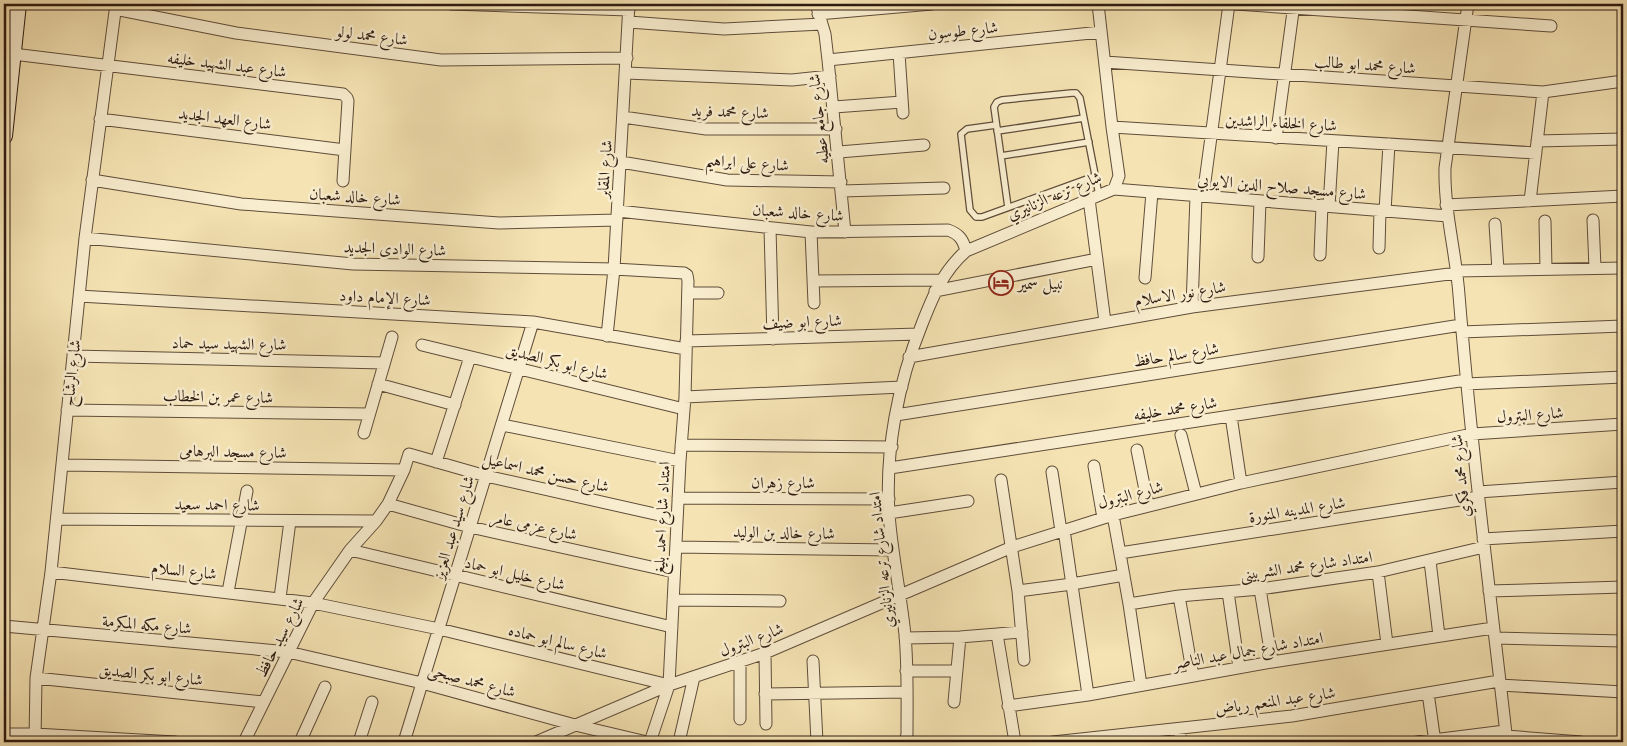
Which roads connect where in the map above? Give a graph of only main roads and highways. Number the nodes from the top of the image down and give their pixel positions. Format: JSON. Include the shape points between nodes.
{"nodes":[{"id":1,"x":18,"y":4,"type":"edge"},
{"id":2,"x":4,"y":136,"type":"edge"}],
"edges":[{"from":1,"to":2,"type":"main road"}]}
